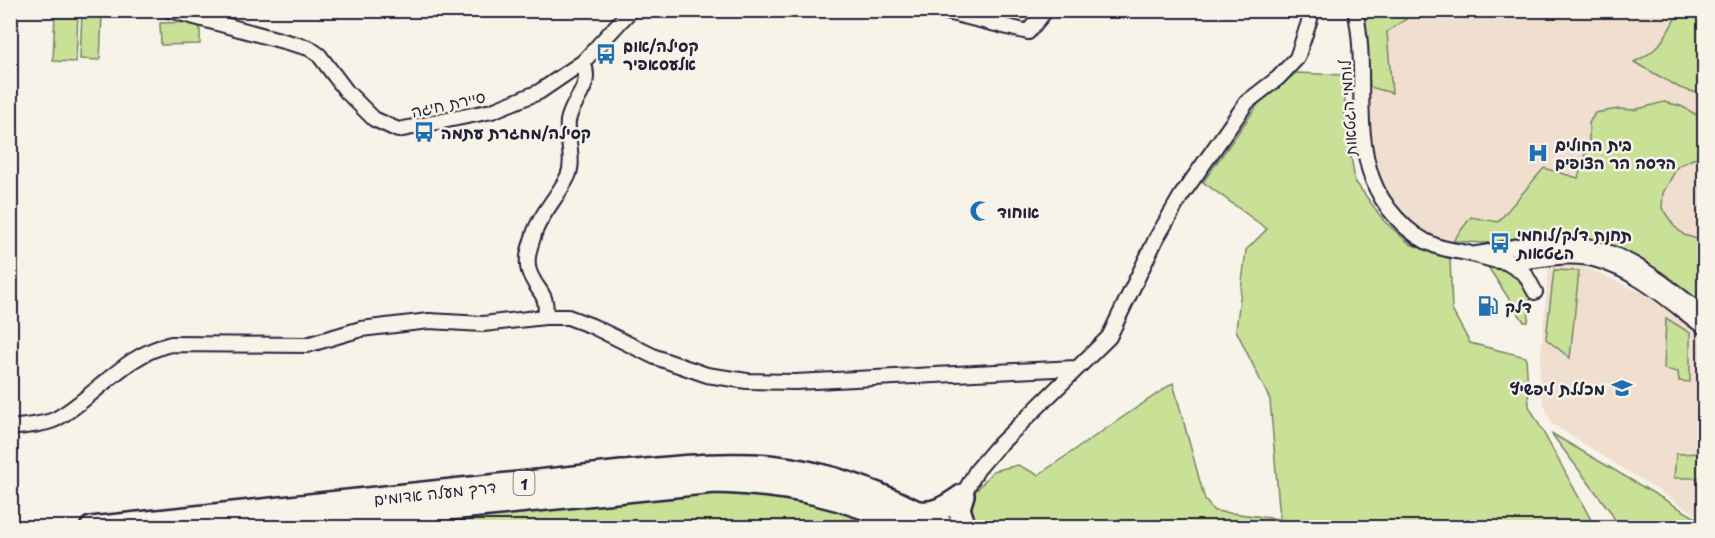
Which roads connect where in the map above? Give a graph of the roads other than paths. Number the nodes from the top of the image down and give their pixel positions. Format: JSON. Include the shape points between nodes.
{"nodes":[{"id":1,"x":170,"y":10,"type":"edge"},
{"id":2,"x":631,"y":10,"type":"edge"},
{"id":3,"x":939,"y":10,"type":"edge"},
{"id":4,"x":1046,"y":10,"type":"edge"},
{"id":5,"x":1313,"y":10,"type":"edge"},
{"id":6,"x":1354,"y":10,"type":"edge"},
{"id":7,"x":583,"y":62,"type":"junction"},
{"id":8,"x":1471,"y":254,"type":"junction"},
{"id":9,"x":1506,"y":262,"type":"junction"},
{"id":10,"x":1535,"y":292,"type":"dead end"},
{"id":11,"x":1704,"y":315,"type":"edge"},
{"id":12,"x":545,"y":317,"type":"junction"},
{"id":13,"x":1704,"y":327,"type":"edge"},
{"id":14,"x":1076,"y":368,"type":"junction"},
{"id":15,"x":10,"y":428,"type":"edge"},
{"id":16,"x":963,"y":495,"type":"junction"},
{"id":17,"x":914,"y":520,"type":"edge"},
{"id":18,"x":91,"y":528,"type":"edge"},
{"id":19,"x":263,"y":528,"type":"edge"},
{"id":20,"x":947,"y":528,"type":"edge"},
{"id":21,"x":965,"y":528,"type":"edge"}],
"edges":[{"from":1,"to":7,"type":"street","name":"סיירת חיגה","via":[[309,48],[374,119],[398,130],[492,111],[539,92]]},
{"from":2,"to":7,"type":"street","name":"סיירת חיגה"},
{"from":3,"to":4,"type":"street","via":[[1028,32]]},
{"from":5,"to":14,"type":"street","via":[[1297,58],[1247,102],[1181,196],[1109,337]]},
{"from":6,"to":8,"type":"street","name":"לוחמי הגטאות","via":[[1360,42],[1364,138],[1372,180],[1392,212],[1420,238]]},
{"from":7,"to":12,"type":"street","via":[[587,71],[584,89],[568,120],[569,174],[541,220],[528,255],[534,284],[547,306]]},
{"from":8,"to":9,"type":"street","name":"לוחמי הגטאות"},
{"from":8,"to":11,"type":"street","name":"לוחמי הגטאות","via":[[1536,243],[1605,250],[1641,268]]},
{"from":9,"to":10,"type":"street","via":[[1525,274]]},
{"from":9,"to":13,"type":"street","name":"לוחמי הגטאות","via":[[1569,256],[1598,260],[1637,278]]},
{"from":12,"to":14,"type":"street","via":[[568,317],[655,357],[706,375],[747,381]]},
{"from":12,"to":15,"type":"street","via":[[483,324],[429,321],[361,329],[307,345],[171,344],[134,358],[54,420]]},
{"from":14,"to":16,"type":"street","via":[[995,448]]},
{"from":16,"to":17,"type":"highway"},
{"from":16,"to":21,"type":"highway","via":[[959,508]]},
{"from":17,"to":18,"type":"highway","name":"דרך מעלה אדומים","number":"1","via":[[863,489],[801,471],[699,465]]},
{"from":17,"to":19,"type":"highway","name":"דרך מעלה אדומים","number":"1","via":[[795,488],[714,482]]},
{"from":17,"to":20,"type":"highway","name":"דרך מעלה אדומים","number":"1"}]}
